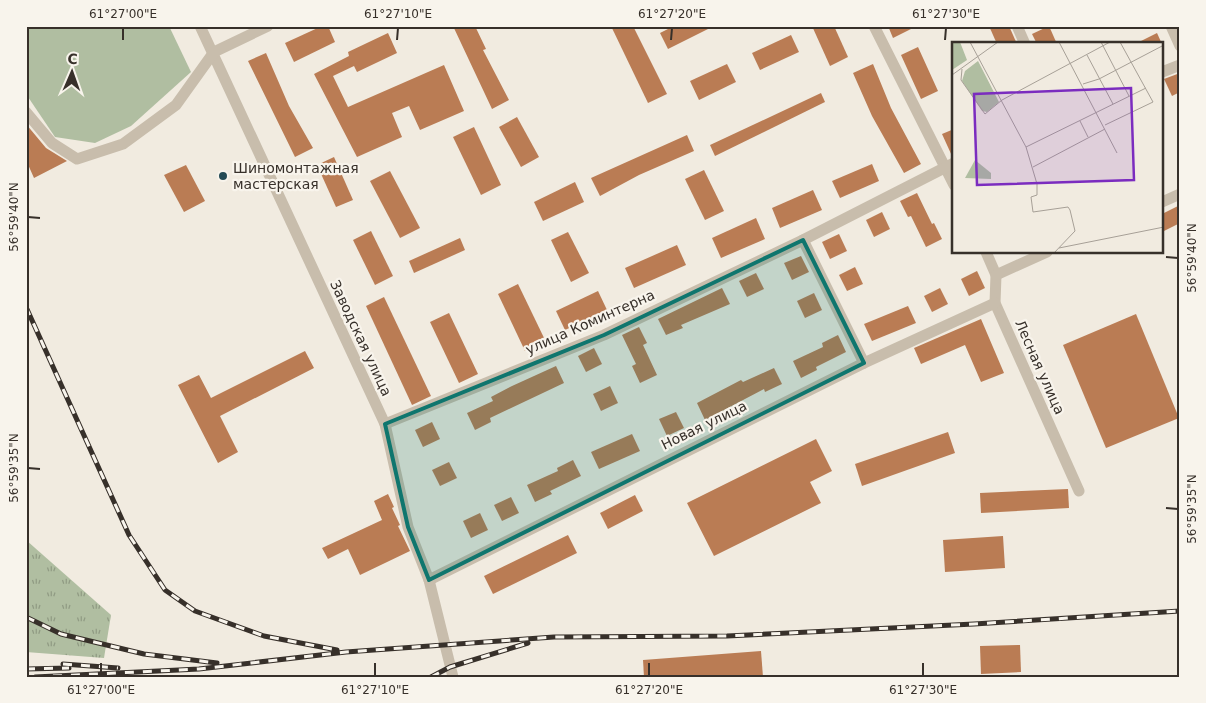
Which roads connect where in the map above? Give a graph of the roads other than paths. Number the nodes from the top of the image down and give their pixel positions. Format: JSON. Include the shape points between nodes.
{"nodes":[{"id":1,"x":200,"y":26,"type":"edge"},
{"id":2,"x":268,"y":26,"type":"edge"},
{"id":3,"x":874,"y":26,"type":"edge"},
{"id":4,"x":1017,"y":26,"type":"edge"},
{"id":5,"x":1171,"y":26,"type":"edge"},
{"id":6,"x":1024,"y":42,"type":"edge"},
{"id":7,"x":1180,"y":46,"type":"edge"},
{"id":8,"x":214,"y":52,"type":"junction"},
{"id":9,"x":1180,"y":65,"type":"edge"},
{"id":10,"x":1164,"y":71,"type":"edge"},
{"id":11,"x":26,"y":112,"type":"edge"},
{"id":12,"x":949,"y":165,"type":"edge"},
{"id":13,"x":1180,"y":194,"type":"edge"},
{"id":14,"x":1164,"y":201,"type":"edge"},
{"id":15,"x":803,"y":240,"type":"junction"},
{"id":16,"x":987,"y":254,"type":"edge"},
{"id":17,"x":1043,"y":254,"type":"edge"},
{"id":18,"x":996,"y":275,"type":"junction"},
{"id":19,"x":995,"y":303,"type":"junction"},
{"id":20,"x":864,"y":363,"type":"junction"},
{"id":21,"x":385,"y":424,"type":"junction"},
{"id":22,"x":1079,"y":491,"type":"dead end"},
{"id":23,"x":429,"y":580,"type":"junction"},
{"id":24,"x":453,"y":677,"type":"edge"}],
"edges":[{"from":1,"to":8,"type":"street","name":"Заводская улица"},
{"from":2,"to":8,"type":"street"},
{"from":3,"to":12,"type":"street"},
{"from":4,"to":6,"type":"street"},
{"from":5,"to":7,"type":"street"},
{"from":8,"to":11,"type":"street","via":[[176,105],[122,144],[77,159],[52,143]]},
{"from":8,"to":21,"type":"street","name":"Заводская улица"},
{"from":9,"to":10,"type":"street"},
{"from":12,"to":15,"type":"street","name":"улица Коминтерна"},
{"from":13,"to":14,"type":"street"},
{"from":15,"to":20,"type":"street"},
{"from":15,"to":21,"type":"street","name":"улица Коминтерна","via":[[604,335]]},
{"from":16,"to":18,"type":"street","name":"Лесная улица"},
{"from":17,"to":18,"type":"street"},
{"from":18,"to":19,"type":"street","name":"Лесная улица"},
{"from":19,"to":20,"type":"street","name":"Новая улица"},
{"from":19,"to":22,"type":"street","name":"Лесная улица"},
{"from":20,"to":23,"type":"street","name":"Новая улица"},
{"from":21,"to":23,"type":"street","name":"Заводская улица","via":[[408,528]]},
{"from":23,"to":24,"type":"street","name":"Заводская улица"}]}
